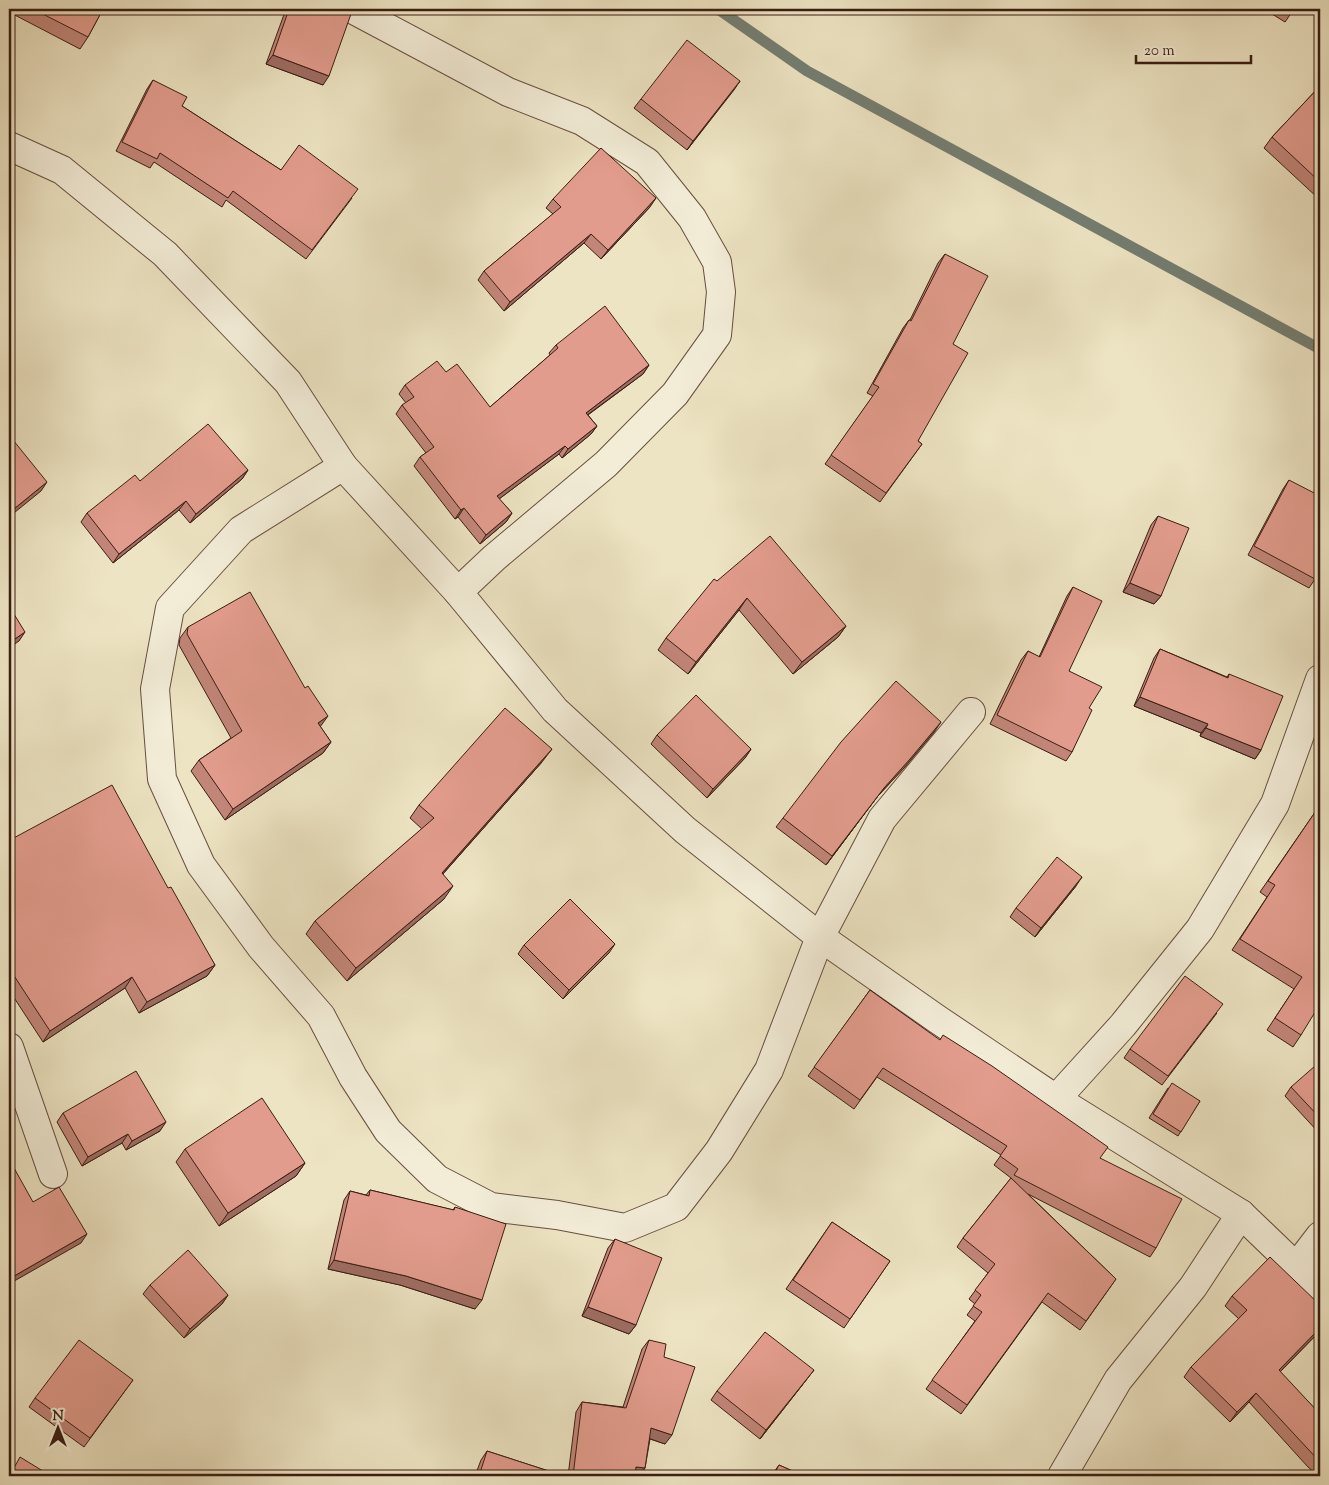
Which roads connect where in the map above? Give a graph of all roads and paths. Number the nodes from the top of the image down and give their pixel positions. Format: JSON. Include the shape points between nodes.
{"nodes":[{"id":1,"x":352,"y":9,"type":"edge"},
{"id":2,"x":9,"y":146,"type":"edge"},
{"id":3,"x":343,"y":466,"type":"junction"},
{"id":4,"x":458,"y":592,"type":"junction"},
{"id":5,"x":1320,"y":679,"type":"edge"},
{"id":6,"x":971,"y":712,"type":"dead end"},
{"id":7,"x":820,"y":937,"type":"junction"},
{"id":8,"x":9,"y":1047,"type":"edge"},
{"id":9,"x":1056,"y":1099,"type":"junction"},
{"id":10,"x":53,"y":1174,"type":"dead end"},
{"id":11,"x":1241,"y":1214,"type":"junction"},
{"id":12,"x":1320,"y":1236,"type":"edge"},
{"id":13,"x":1297,"y":1266,"type":"junction"},
{"id":14,"x":1320,"y":1290,"type":"edge"},
{"id":15,"x":1062,"y":1476,"type":"edge"}],
"edges":[{"from":1,"to":4,"type":"street","via":[[508,92],[582,121],[647,162],[692,218],[717,262],[721,292],[717,336],[675,394],[606,464]]},
{"from":2,"to":3,"type":"street","via":[[62,170],[165,254],[288,382]]},
{"from":3,"to":4,"type":"street"},
{"from":3,"to":7,"type":"street","via":[[241,530],[170,608],[155,689],[162,779],[201,865],[260,947],[321,1016],[353,1077],[388,1131],[437,1179],[490,1207],[625,1228],[676,1207],[719,1151],[769,1070]]},
{"from":4,"to":7,"type":"street","via":[[555,710],[685,830]]},
{"from":5,"to":9,"type":"street","via":[[1275,804],[1200,929],[1124,1024]]},
{"from":6,"to":7,"type":"street","via":[[882,819]]},
{"from":7,"to":9,"type":"street","via":[[936,1020]]},
{"from":8,"to":10,"type":"street"},
{"from":9,"to":11,"type":"street"},
{"from":11,"to":13,"type":"street"},
{"from":11,"to":15,"type":"street","via":[[1192,1287],[1118,1380]]},
{"from":12,"to":13,"type":"street"},
{"from":13,"to":14,"type":"street"}]}
